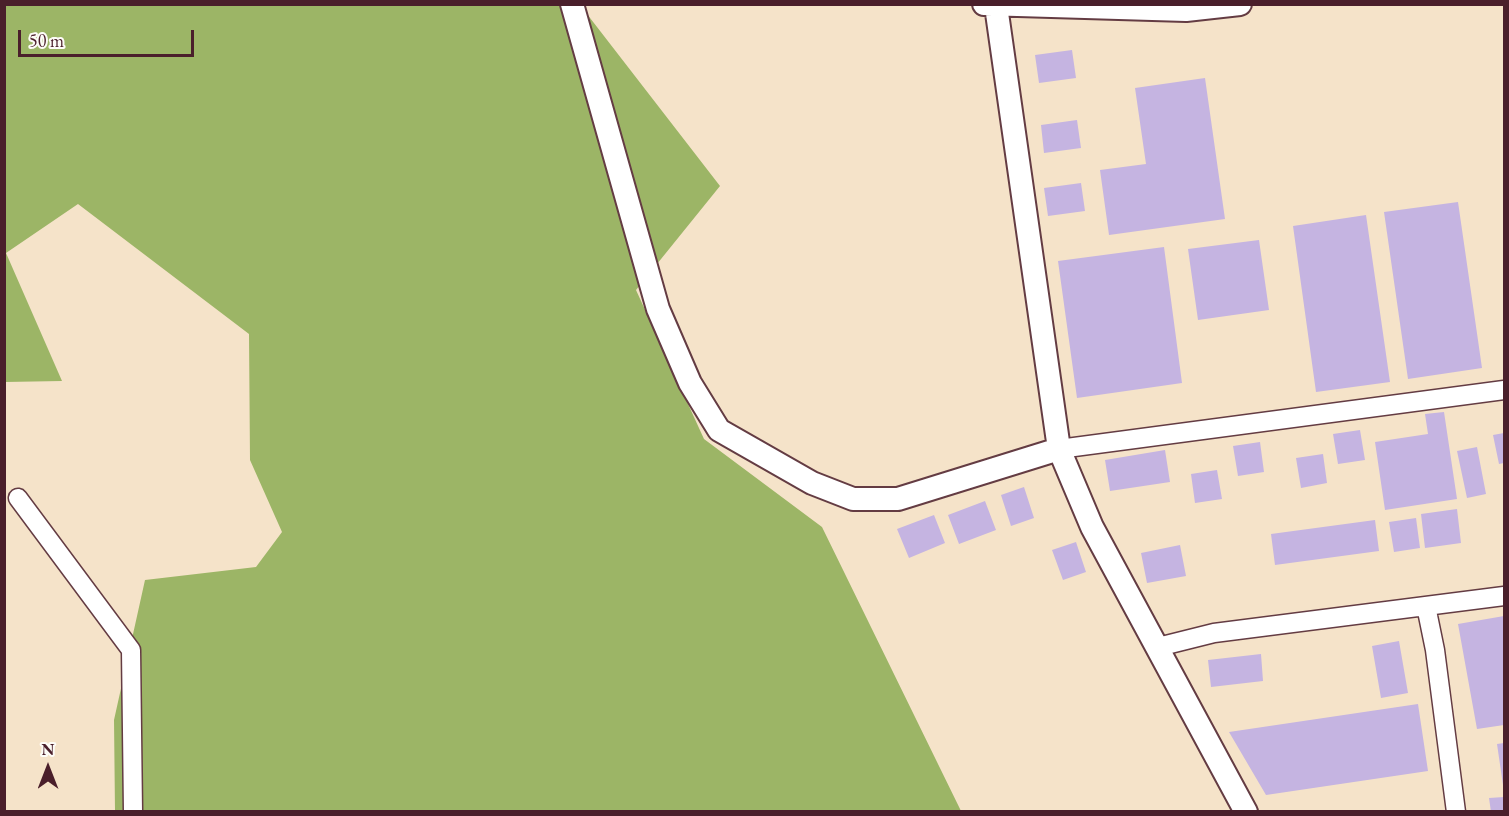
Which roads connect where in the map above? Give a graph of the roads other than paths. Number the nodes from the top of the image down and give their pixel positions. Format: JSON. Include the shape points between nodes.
{"nodes":[{"id":1,"x":572,"y":4,"type":"edge"},
{"id":2,"x":1240,"y":4,"type":"edge"},
{"id":3,"x":990,"y":5,"type":"edge"},
{"id":4,"x":1504,"y":390,"type":"edge"},
{"id":5,"x":1059,"y":449,"type":"junction"},
{"id":6,"x":18,"y":498,"type":"dead end"},
{"id":7,"x":1504,"y":596,"type":"edge"},
{"id":8,"x":1426,"y":606,"type":"junction"},
{"id":9,"x":1158,"y":647,"type":"junction"},
{"id":10,"x":133,"y":812,"type":"edge"},
{"id":11,"x":1246,"y":812,"type":"edge"},
{"id":12,"x":1456,"y":812,"type":"edge"}],
"edges":[{"from":1,"to":5,"type":"street","via":[[657,309],[690,383],[719,430],[812,483],[853,499],[898,499]]},
{"from":2,"to":3,"type":"street","via":[[1185,10]]},
{"from":3,"to":5,"type":"street"},
{"from":4,"to":5,"type":"street"},
{"from":5,"to":9,"type":"street","via":[[1092,527]]},
{"from":6,"to":10,"type":"street","via":[[131,650]]},
{"from":7,"to":8,"type":"street"},
{"from":8,"to":9,"type":"street","via":[[1214,633]]},
{"from":8,"to":12,"type":"street"},
{"from":9,"to":11,"type":"street"}]}
